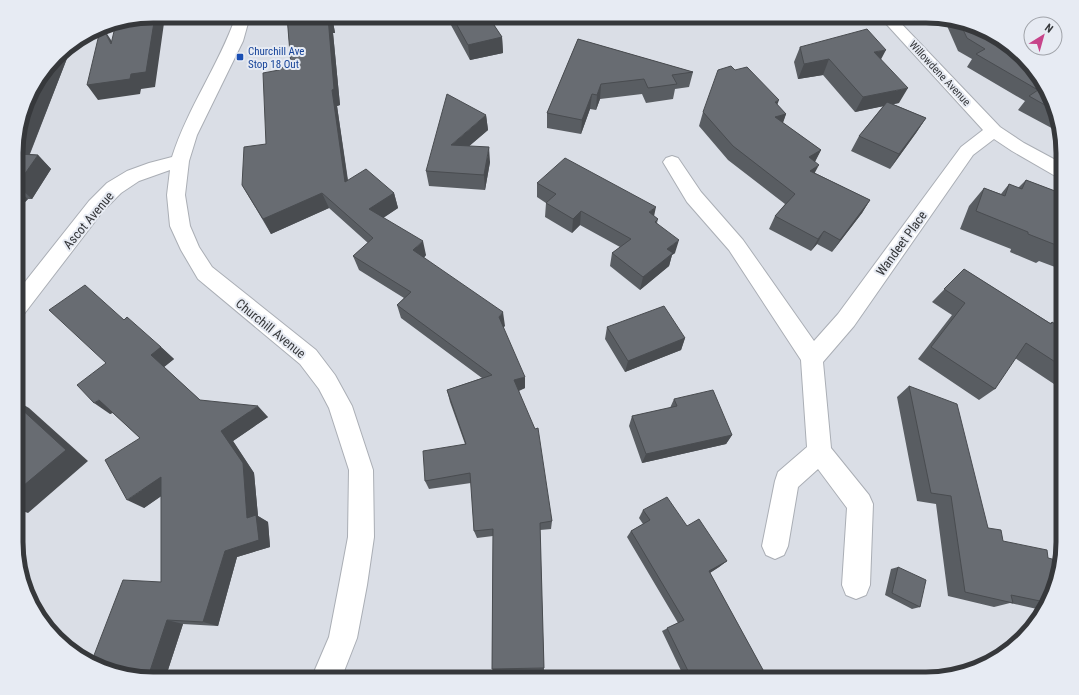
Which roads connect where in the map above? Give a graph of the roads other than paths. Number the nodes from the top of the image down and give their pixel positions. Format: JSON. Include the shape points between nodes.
{"nodes":[{"id":1,"x":240,"y":23,"type":"edge"},
{"id":2,"x":893,"y":23,"type":"edge"},
{"id":3,"x":994,"y":131,"type":"junction"},
{"id":4,"x":180,"y":161,"type":"junction"},
{"id":5,"x":672,"y":162,"type":"dead end"},
{"id":6,"x":1056,"y":168,"type":"edge"},
{"id":7,"x":23,"y":300,"type":"edge"},
{"id":8,"x":812,"y":359,"type":"junction"},
{"id":9,"x":819,"y":452,"type":"junction"},
{"id":10,"x":775,"y":546,"type":"dead end"},
{"id":11,"x":856,"y":586,"type":"dead end"},
{"id":12,"x":329,"y":672,"type":"edge"}],
"edges":[{"from":1,"to":4,"type":"street","name":"Churchill Avenue","via":[[235,41],[188,135]]},
{"from":2,"to":3,"type":"street","name":"Willowdene Avenue"},
{"from":3,"to":6,"type":"street","name":"Willowdene Avenue"},
{"from":3,"to":8,"type":"street","name":"Wandeet Place","via":[[967,151],[846,320]]},
{"from":4,"to":7,"type":"street","name":"Ascot Avenue","via":[[155,167],[133,176],[114,188],[96,206]]},
{"from":4,"to":12,"type":"street","name":"Churchill Avenue","via":[[176,195],[180,226],[191,250],[205,273],[308,357],[327,382],[340,406],[361,470],[361,537],[344,638]]},
{"from":5,"to":8,"type":"street","via":[[694,197],[736,245]]},
{"from":8,"to":9,"type":"street"},
{"from":9,"to":10,"type":"street","via":[[787,481]]},
{"from":9,"to":11,"type":"street","via":[[860,504]]}]}
